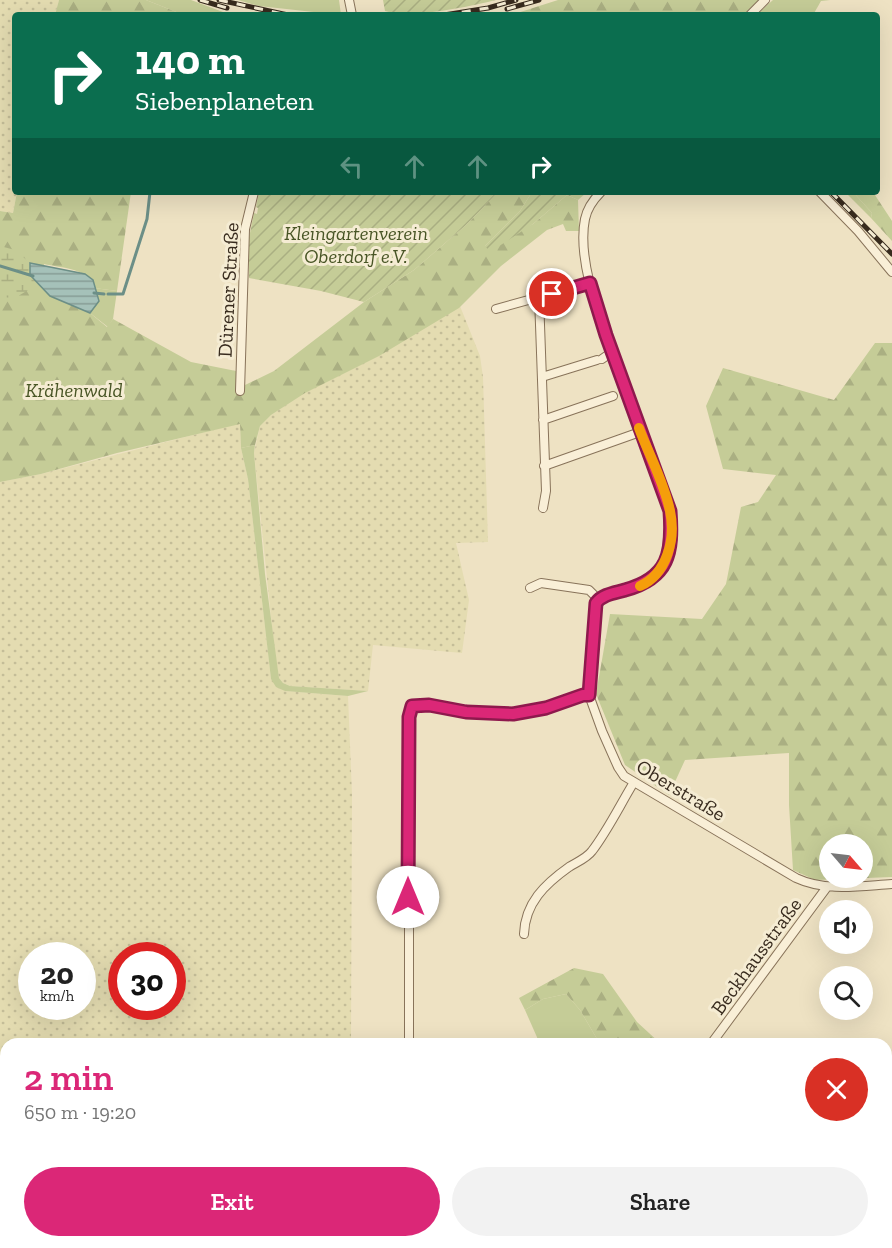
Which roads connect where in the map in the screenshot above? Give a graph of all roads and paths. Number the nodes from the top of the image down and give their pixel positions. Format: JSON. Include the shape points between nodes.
{"nodes":[{"id":1,"x":765,"y":0,"type":"edge"},
{"id":2,"x":753,"y":12,"type":"edge"},
{"id":3,"x":253,"y":195,"type":"edge"},
{"id":4,"x":599,"y":195,"type":"edge"},
{"id":5,"x":823,"y":195,"type":"edge"},
{"id":6,"x":892,"y":272,"type":"edge"},
{"id":7,"x":590,"y":283,"type":"junction"},
{"id":8,"x":539,"y":297,"type":"junction"},
{"id":9,"x":496,"y":309,"type":"dead end"},
{"id":10,"x":612,"y":352,"type":"junction"},
{"id":11,"x":542,"y":377,"type":"junction"},
{"id":12,"x":240,"y":391,"type":"dead end"},
{"id":13,"x":613,"y":396,"type":"dead end"},
{"id":14,"x":543,"y":420,"type":"junction"},
{"id":15,"x":640,"y":432,"type":"junction"},
{"id":16,"x":544,"y":466,"type":"junction"},
{"id":17,"x":543,"y":508,"type":"dead end"},
{"id":18,"x":530,"y":588,"type":"dead end"},
{"id":19,"x":599,"y":600,"type":"junction"},
{"id":20,"x":589,"y":695,"type":"junction"},
{"id":21,"x":634,"y":782,"type":"junction"},
{"id":22,"x":892,"y":884,"type":"edge"},
{"id":23,"x":873,"y":885,"type":"edge"},
{"id":24,"x":819,"y":886,"type":"edge"},
{"id":25,"x":826,"y":888,"type":"edge"},
{"id":26,"x":524,"y":934,"type":"dead end"},
{"id":27,"x":409,"y":1038,"type":"edge"},
{"id":28,"x":715,"y":1038,"type":"edge"}],
"edges":[{"from":1,"to":2,"type":"street"},
{"from":3,"to":12,"type":"street","name":"Dürener Straße","via":[[245,229]]},
{"from":4,"to":7,"type":"street","via":[[585,220],[584,252]]},
{"from":5,"to":6,"type":"street"},
{"from":7,"to":8,"type":"street"},
{"from":7,"to":10,"type":"street"},
{"from":8,"to":9,"type":"street"},
{"from":8,"to":11,"type":"street"},
{"from":10,"to":11,"type":"street","via":[[600,360]]},
{"from":10,"to":15,"type":"street"},
{"from":11,"to":14,"type":"street"},
{"from":13,"to":14,"type":"street"},
{"from":14,"to":16,"type":"street"},
{"from":15,"to":16,"type":"street"},
{"from":15,"to":19,"type":"street","via":[[670,511],[670,545],[661,570],[653,578],[642,586]]},
{"from":16,"to":17,"type":"street"},
{"from":18,"to":19,"type":"street","via":[[541,583],[589,590]]},
{"from":19,"to":20,"type":"street","name":"Oberstraße","via":[[594,608]]},
{"from":20,"to":21,"type":"street","name":"Oberstraße","via":[[618,767]]},
{"from":20,"to":27,"type":"street","via":[[513,714],[412,706]]},
{"from":21,"to":24,"type":"street","name":"Oberstraße","via":[[796,878]]},
{"from":21,"to":26,"type":"street","via":[[591,853],[536,897],[524,922]]},
{"from":22,"to":23,"type":"street","name":"Oberstraße"},
{"from":25,"to":28,"type":"street","name":"Beckhausstraße"}]}
